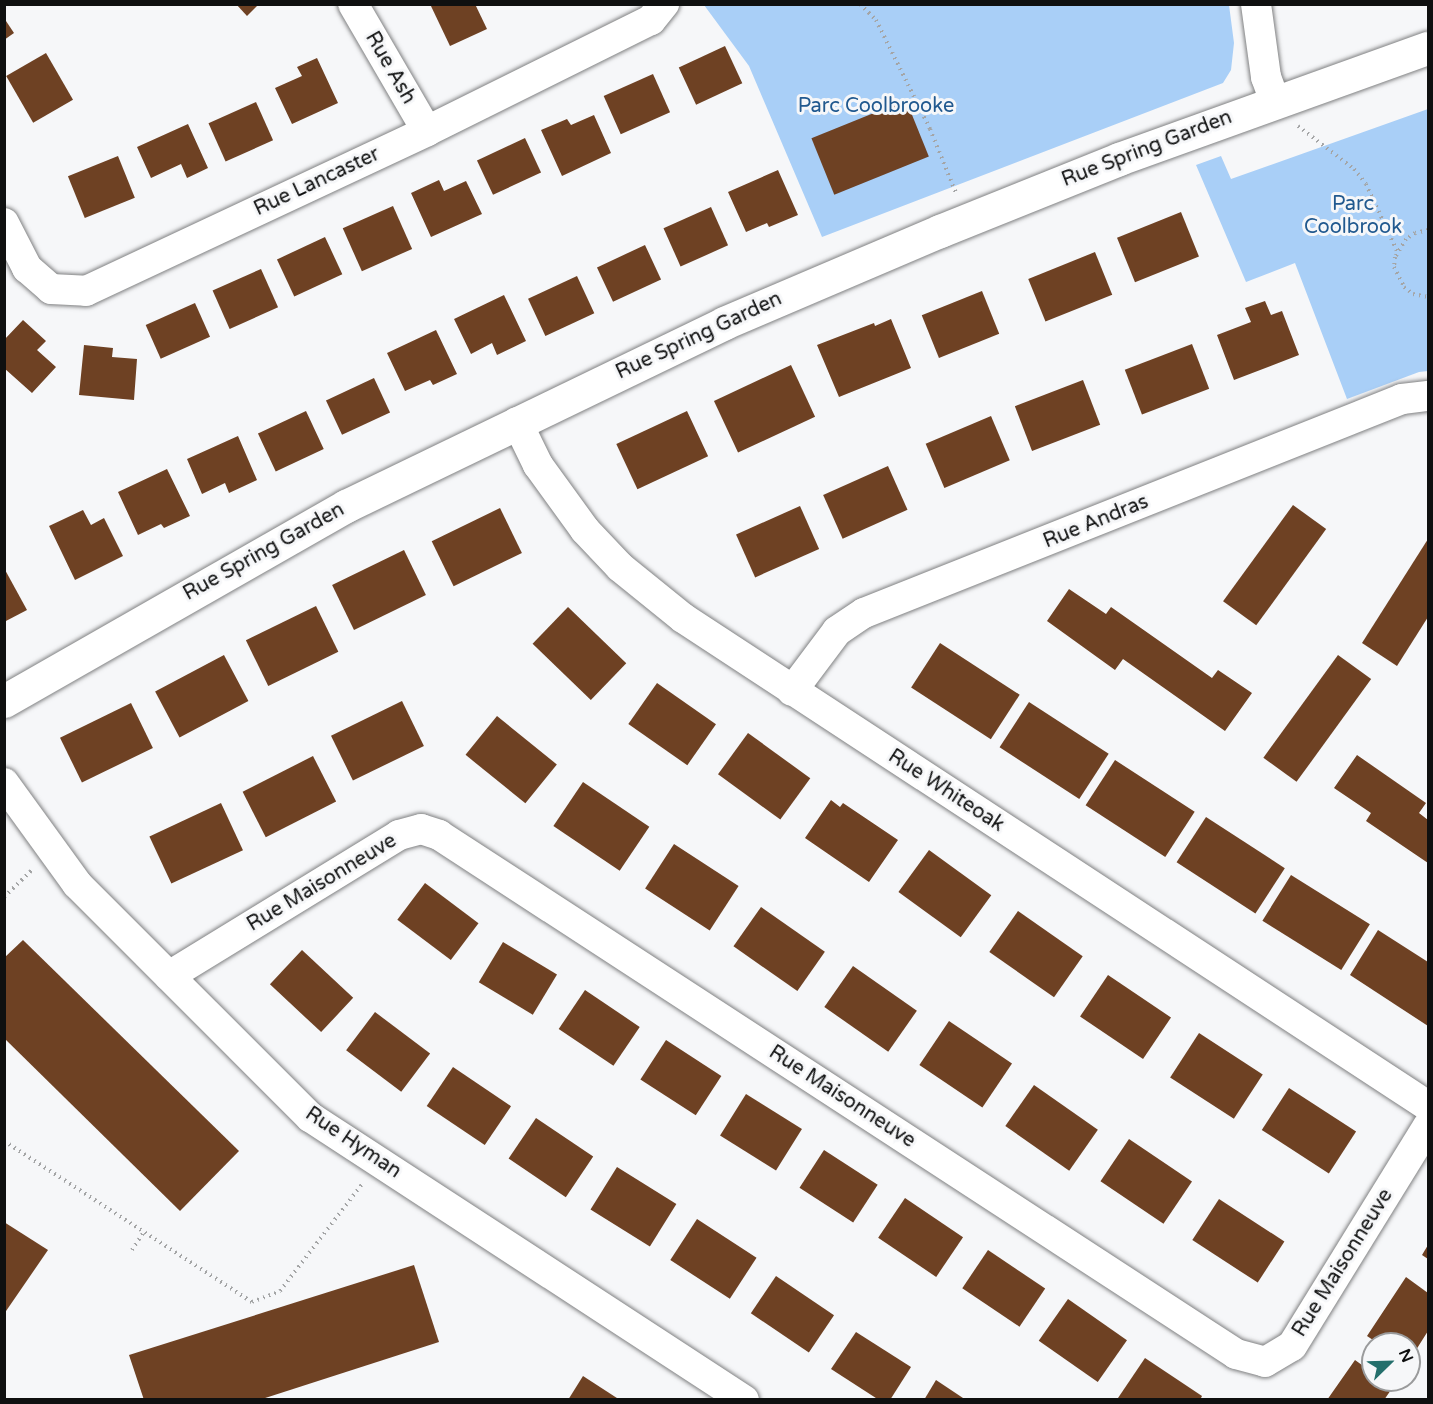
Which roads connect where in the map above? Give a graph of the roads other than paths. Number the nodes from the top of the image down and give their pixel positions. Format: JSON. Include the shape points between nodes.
{"nodes":[{"id":1,"x":353,"y":4,"type":"edge"},
{"id":2,"x":1256,"y":4,"type":"edge"},
{"id":3,"x":658,"y":12,"type":"edge"},
{"id":4,"x":1428,"y":48,"type":"edge"},
{"id":5,"x":1275,"y":102,"type":"junction"},
{"id":6,"x":427,"y":130,"type":"junction"},
{"id":7,"x":4,"y":223,"type":"edge"},
{"id":8,"x":1428,"y":396,"type":"edge"},
{"id":9,"x":517,"y":422,"type":"junction"},
{"id":10,"x":792,"y":691,"type":"junction"},
{"id":11,"x":4,"y":701,"type":"edge"},
{"id":12,"x":4,"y":783,"type":"edge"},
{"id":13,"x":169,"y":976,"type":"junction"},
{"id":14,"x":1428,"y":1106,"type":"edge"},
{"id":15,"x":1428,"y":1126,"type":"edge"},
{"id":16,"x":744,"y":1400,"type":"edge"}],
"edges":[{"from":1,"to":6,"type":"street","name":"Rue Ash"},
{"from":2,"to":5,"type":"street","via":[[1266,77]]},
{"from":3,"to":6,"type":"street","name":"Rue Lancaster"},
{"from":4,"to":5,"type":"street","name":"Rue Spring Garden"},
{"from":5,"to":9,"type":"street","name":"Rue Spring Garden","via":[[1119,159],[883,254],[732,319]]},
{"from":6,"to":7,"type":"street","name":"Rue Lancaster","via":[[86,291],[51,289],[27,268]]},
{"from":8,"to":10,"type":"street","name":"Rue Andras","via":[[1402,399],[864,613],[837,631]]},
{"from":9,"to":10,"type":"street","name":"Rue Whiteoak","via":[[551,486],[620,567],[708,637]]},
{"from":9,"to":11,"type":"street","name":"Rue Spring Garden","via":[[346,506]]},
{"from":10,"to":14,"type":"street","name":"Rue Whiteoak"},
{"from":12,"to":13,"type":"street","name":"Rue Hyman","via":[[77,884]]},
{"from":13,"to":15,"type":"street","name":"Rue Maisonneuve","via":[[399,835],[422,829],[440,835],[1236,1354],[1265,1362],[1292,1346]]},
{"from":13,"to":16,"type":"street","name":"Rue Hyman","via":[[310,1117]]}]}
